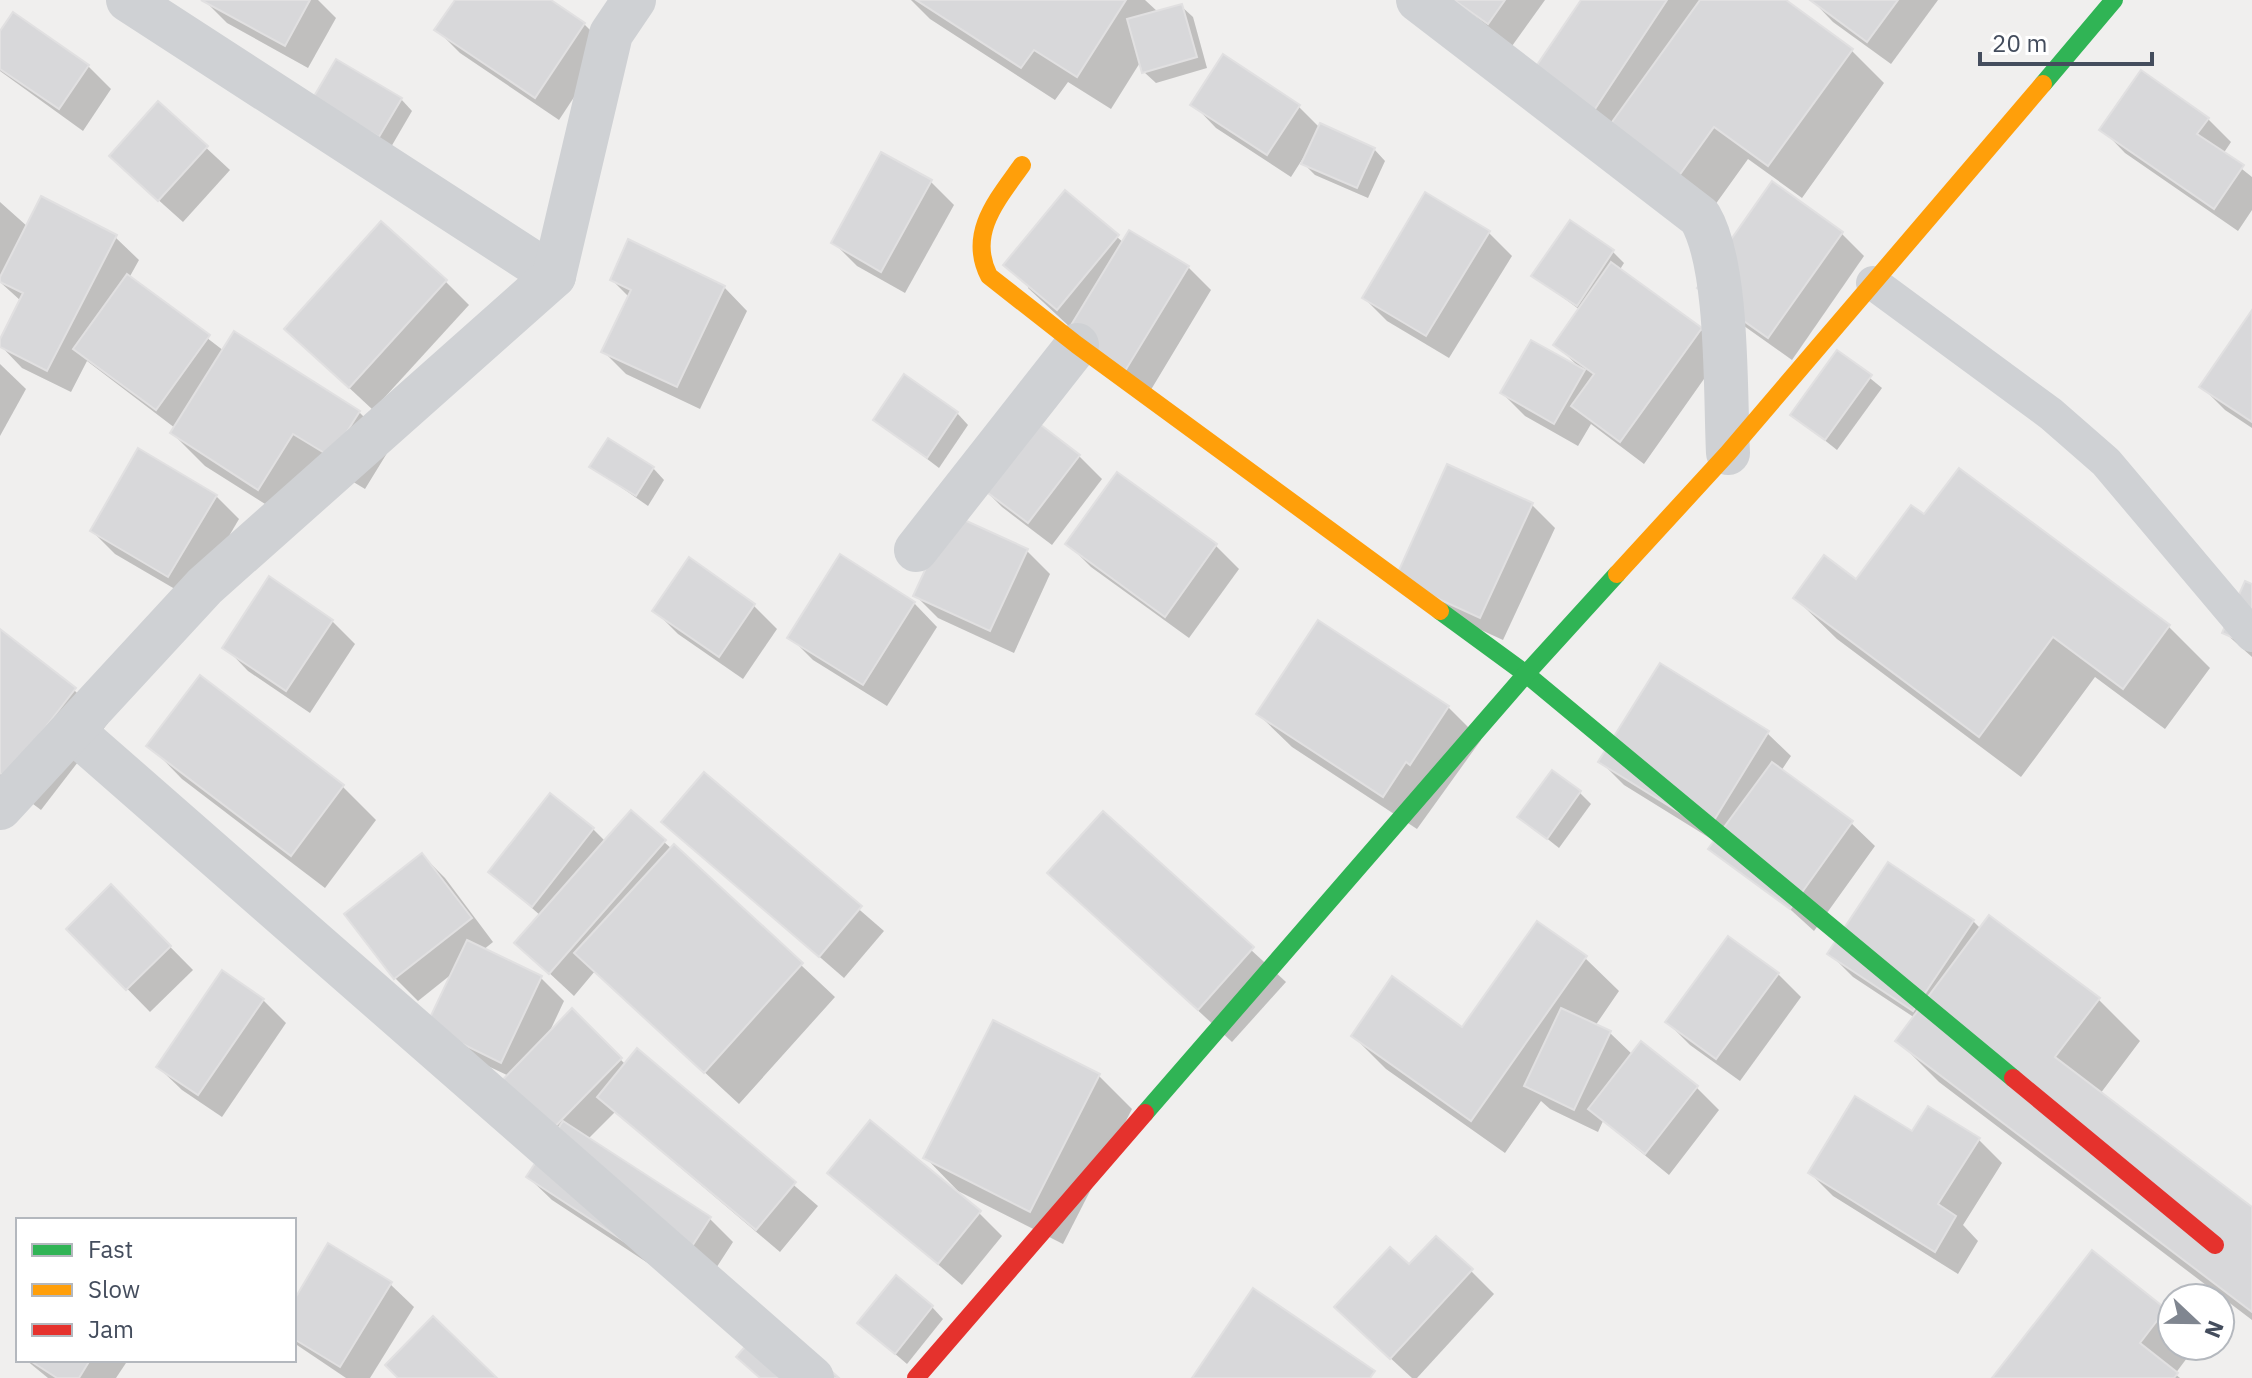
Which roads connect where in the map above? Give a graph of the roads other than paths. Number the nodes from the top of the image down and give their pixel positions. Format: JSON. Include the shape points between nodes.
{"nodes":[{"id":1,"x":128,"y":0,"type":"edge"},
{"id":2,"x":634,"y":0,"type":"edge"},
{"id":3,"x":1418,"y":0,"type":"edge"},
{"id":4,"x":2114,"y":0,"type":"edge"},
{"id":5,"x":1022,"y":165,"type":"dead end"},
{"id":6,"x":554,"y":276,"type":"junction"},
{"id":7,"x":1873,"y":283,"type":"junction"},
{"id":8,"x":1077,"y":345,"type":"junction"},
{"id":9,"x":1728,"y":453,"type":"junction"},
{"id":10,"x":916,"y":550,"type":"dead end"},
{"id":11,"x":2252,"y":635,"type":"edge"},
{"id":12,"x":1526,"y":674,"type":"junction"},
{"id":13,"x":73,"y":731,"type":"junction"},
{"id":14,"x":0,"y":808,"type":"edge"},
{"id":15,"x":2215,"y":1245,"type":"dead end"},
{"id":16,"x":812,"y":1378,"type":"edge"},
{"id":17,"x":916,"y":1378,"type":"edge"}],
"edges":[{"from":1,"to":6,"type":"street"},
{"from":2,"to":6,"type":"street","via":[[611,34]]},
{"from":3,"to":9,"type":"street","via":[[1700,217],[1710,235],[1719,278]]},
{"from":4,"to":7,"type":"street"},
{"from":5,"to":8,"type":"street","via":[[987,220],[978,242],[978,262]]},
{"from":6,"to":13,"type":"street","via":[[205,586]]},
{"from":7,"to":9,"type":"street"},
{"from":7,"to":11,"type":"lane","via":[[2051,414],[2106,462]]},
{"from":8,"to":10,"type":"street"},
{"from":8,"to":12,"type":"street"},
{"from":9,"to":12,"type":"street"},
{"from":12,"to":15,"type":"street"},
{"from":12,"to":17,"type":"street"},
{"from":13,"to":14,"type":"street"},
{"from":13,"to":16,"type":"street"}]}
